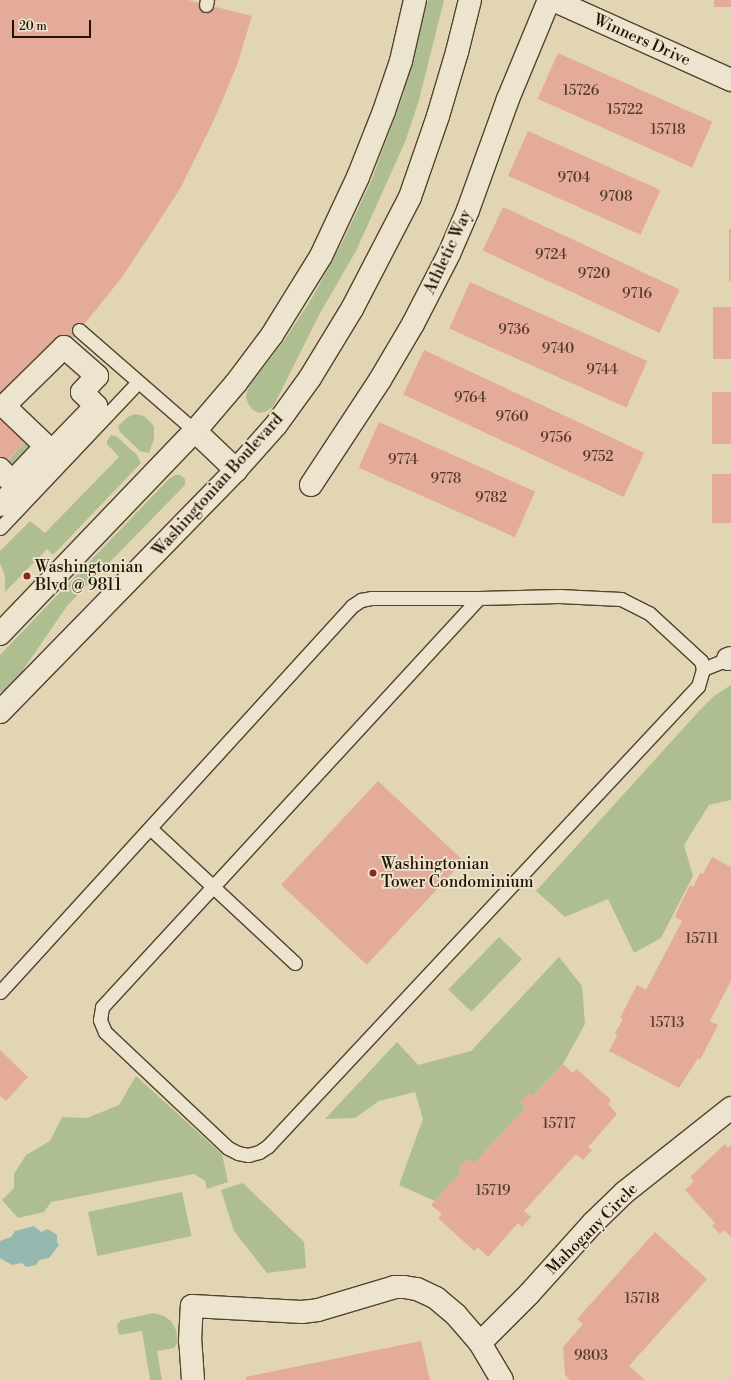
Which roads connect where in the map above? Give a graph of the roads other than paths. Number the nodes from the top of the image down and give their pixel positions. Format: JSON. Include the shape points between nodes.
{"nodes":[{"id":1,"x":415,"y":0,"type":"edge"},
{"id":2,"x":470,"y":0,"type":"edge"},
{"id":3,"x":549,"y":0,"type":"edge"},
{"id":4,"x":553,"y":0,"type":"edge"},
{"id":5,"x":731,"y":80,"type":"edge"},
{"id":6,"x":79,"y":330,"type":"dead end"},
{"id":7,"x":138,"y":382,"type":"junction"},
{"id":8,"x":195,"y":431,"type":"junction"},
{"id":9,"x":0,"y":469,"type":"edge"},
{"id":10,"x":236,"y":470,"type":"junction"},
{"id":11,"x":310,"y":485,"type":"dead end"},
{"id":12,"x":0,"y":486,"type":"edge"},
{"id":13,"x":0,"y":494,"type":"edge"},
{"id":14,"x":0,"y":505,"type":"edge"},
{"id":15,"x":0,"y":528,"type":"edge"},
{"id":16,"x":479,"y":598,"type":"junction"},
{"id":17,"x":0,"y":634,"type":"edge"},
{"id":18,"x":730,"y":659,"type":"edge"},
{"id":19,"x":703,"y":669,"type":"junction"},
{"id":20,"x":0,"y":712,"type":"edge"},
{"id":21,"x":150,"y":828,"type":"junction"},
{"id":22,"x":213,"y":887,"type":"junction"},
{"id":23,"x":295,"y":963,"type":"dead end"},
{"id":24,"x":0,"y":992,"type":"edge"},
{"id":25,"x":731,"y":1108,"type":"edge"},
{"id":26,"x":480,"y":1343,"type":"junction"},
{"id":27,"x":193,"y":1380,"type":"edge"},
{"id":28,"x":502,"y":1380,"type":"edge"}],
"edges":[{"from":1,"to":8,"type":"street","via":[[401,61],[384,111],[358,177],[321,256],[272,335],[236,384]]},
{"from":2,"to":10,"type":"street","name":"Washingtonian Boulevard","via":[[438,116],[410,197],[352,309],[310,378],[276,425]]},
{"from":3,"to":11,"type":"street","name":"Athletic Way","via":[[449,254],[410,330],[380,380]]},
{"from":4,"to":5,"type":"street","name":"Winners Drive"},
{"from":6,"to":7,"type":"lane"},
{"from":7,"to":8,"type":"lane"},
{"from":7,"to":15,"type":"lane"},
{"from":8,"to":10,"type":"street"},
{"from":8,"to":17,"type":"street"},
{"from":9,"to":14,"type":"street","via":[[9,479],[15,479],[46,446],[4,406],[64,347],[97,376],[82,392],[96,406]]},
{"from":10,"to":20,"type":"street","name":"Washingtonian Boulevard"},
{"from":12,"to":13,"type":"street"},
{"from":16,"to":19,"type":"lane","via":[[559,596],[621,599],[651,614],[695,654]]},
{"from":16,"to":21,"type":"lane","via":[[371,598],[356,603]]},
{"from":16,"to":22,"type":"lane"},
{"from":18,"to":19,"type":"lane"},
{"from":19,"to":22,"type":"lane","via":[[698,686],[279,1135],[259,1152],[248,1155],[228,1148],[104,1032],[100,1020],[102,1007]]},
{"from":21,"to":22,"type":"lane"},
{"from":21,"to":24,"type":"lane"},
{"from":22,"to":23,"type":"lane"},
{"from":25,"to":26,"type":"street","name":"Mahogany Circle","via":[[626,1192],[593,1223],[529,1294]]},
{"from":26,"to":27,"type":"street","via":[[456,1315],[436,1298],[404,1287],[395,1287],[318,1310],[302,1312],[192,1306],[190,1341]]},
{"from":26,"to":28,"type":"street"}]}
